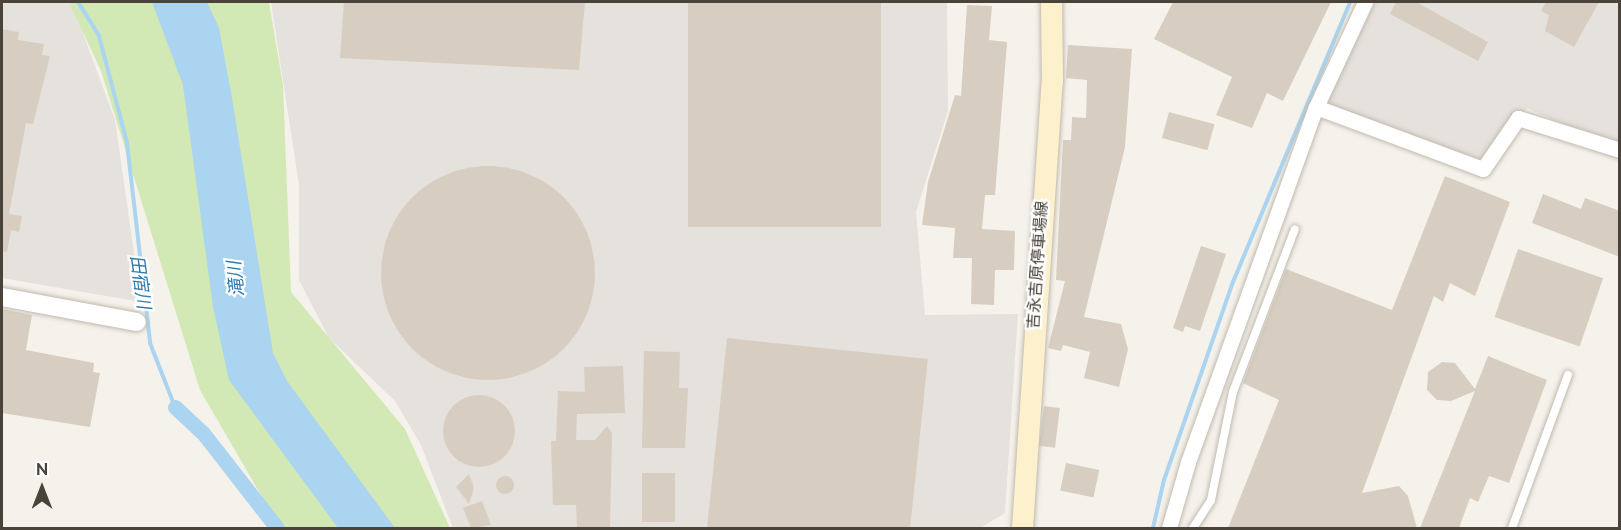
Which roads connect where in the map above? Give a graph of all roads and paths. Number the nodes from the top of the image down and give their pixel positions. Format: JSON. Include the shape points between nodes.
{"nodes":[{"id":1,"x":1051,"y":2,"type":"edge"},
{"id":2,"x":1365,"y":2,"type":"edge"},
{"id":3,"x":1316,"y":106,"type":"junction"},
{"id":4,"x":1620,"y":150,"type":"edge"},
{"id":5,"x":1295,"y":229,"type":"dead end"},
{"id":6,"x":2,"y":297,"type":"edge"},
{"id":7,"x":138,"y":322,"type":"dead end"},
{"id":8,"x":1568,"y":375,"type":"dead end"},
{"id":9,"x":1022,"y":528,"type":"edge"},
{"id":10,"x":1169,"y":528,"type":"edge"},
{"id":11,"x":1193,"y":528,"type":"edge"},
{"id":12,"x":1512,"y":528,"type":"edge"}],
"edges":[{"from":1,"to":9,"type":"main road","name":"吉永吉原停車場線","via":[[1052,82]]},
{"from":2,"to":3,"type":"street"},
{"from":3,"to":4,"type":"street","via":[[1483,169],[1518,118]]},
{"from":3,"to":10,"type":"street","via":[[1188,462]]},
{"from":5,"to":11,"type":"lane","via":[[1233,392],[1211,500]]},
{"from":6,"to":7,"type":"street"},
{"from":8,"to":12,"type":"lane"}]}
